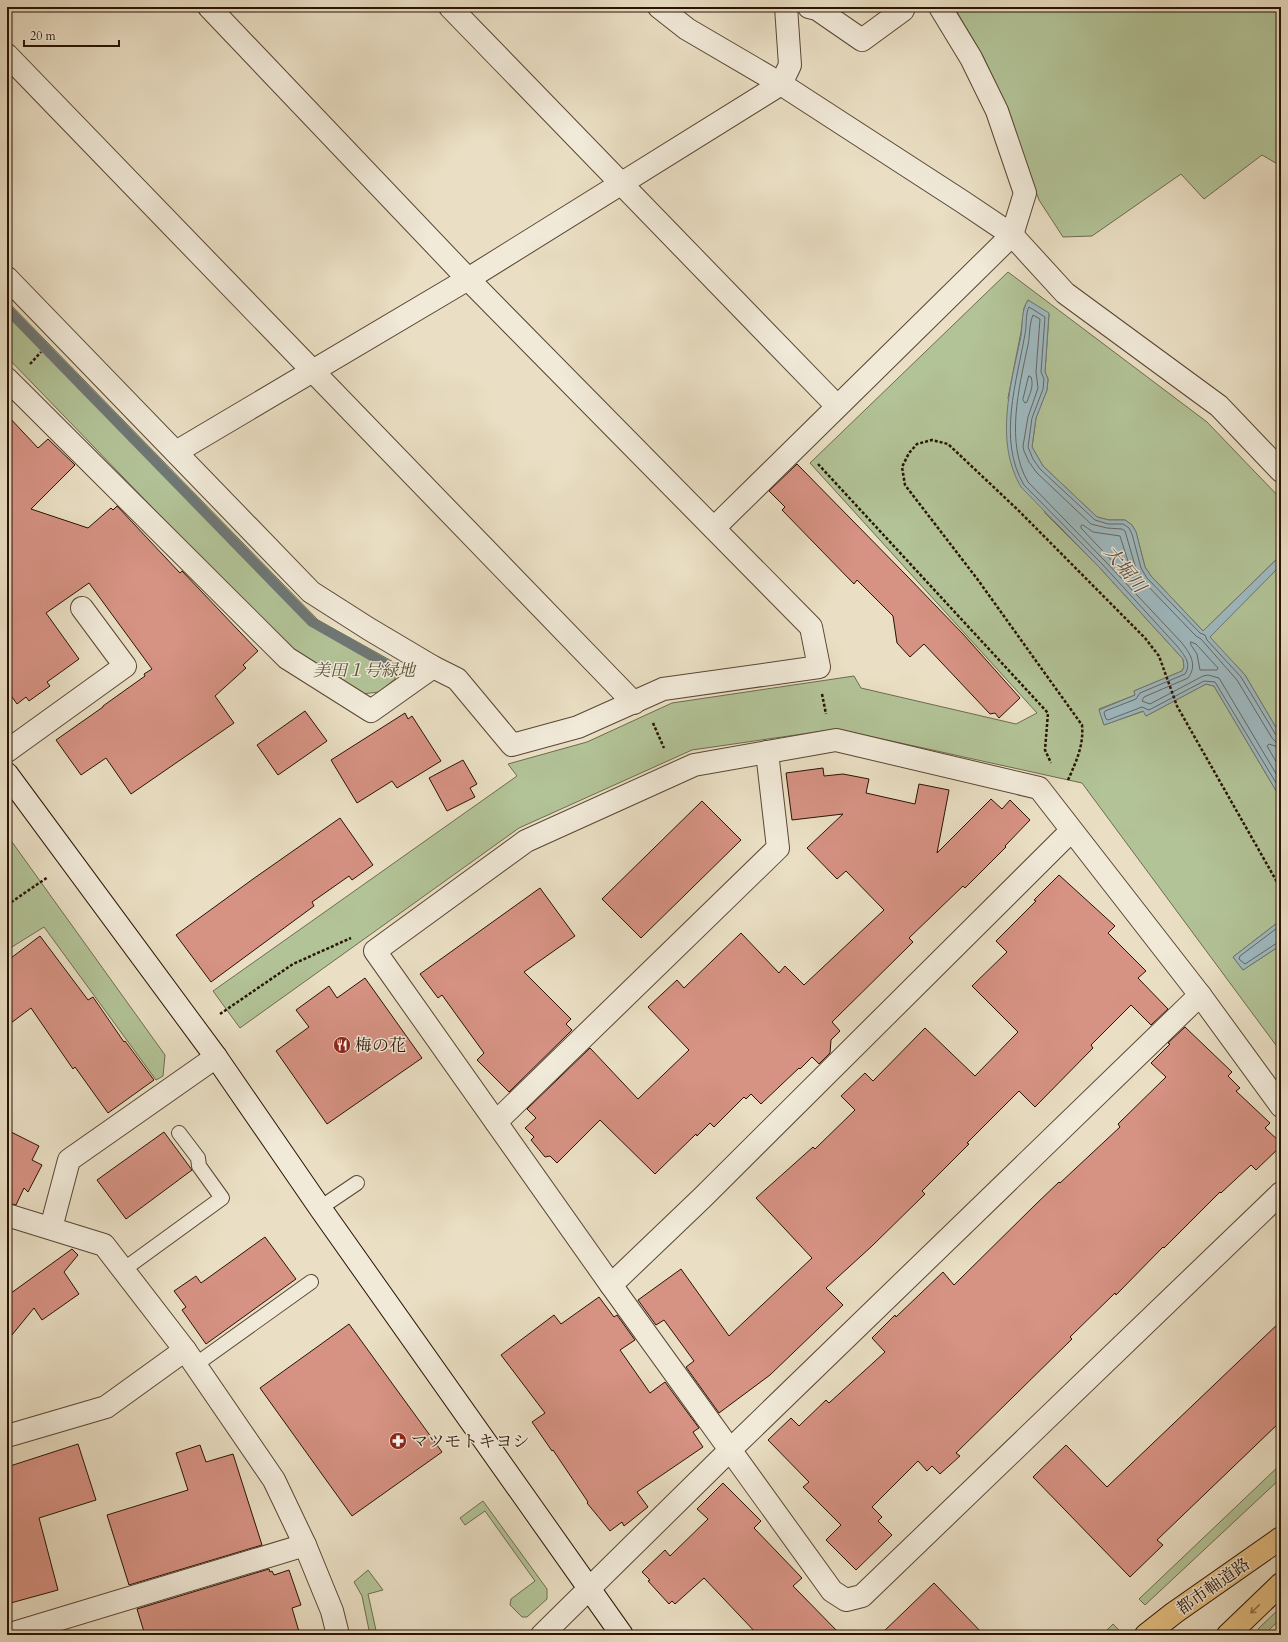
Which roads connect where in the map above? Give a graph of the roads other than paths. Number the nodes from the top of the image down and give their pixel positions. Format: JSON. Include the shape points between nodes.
{"nodes":[{"id":1,"x":209,"y":7,"type":"edge"},
{"id":2,"x":450,"y":7,"type":"edge"},
{"id":3,"x":659,"y":7,"type":"edge"},
{"id":4,"x":786,"y":7,"type":"edge"},
{"id":5,"x":809,"y":7,"type":"edge"},
{"id":6,"x":904,"y":7,"type":"edge"},
{"id":7,"x":940,"y":7,"type":"edge"},
{"id":8,"x":7,"y":55,"type":"edge"},
{"id":9,"x":781,"y":84,"type":"junction"},
{"id":10,"x":622,"y":183,"type":"junction"},
{"id":11,"x":1012,"y":235,"type":"junction"},
{"id":12,"x":7,"y":278,"type":"edge"},
{"id":13,"x":468,"y":279,"type":"junction"},
{"id":14,"x":314,"y":371,"type":"junction"},
{"id":15,"x":9,"y":381,"type":"edge"},
{"id":16,"x":837,"y":406,"type":"junction"},
{"id":17,"x":176,"y":452,"type":"junction"},
{"id":18,"x":1281,"y":471,"type":"edge"},
{"id":19,"x":714,"y":528,"type":"junction"},
{"id":20,"x":82,"y":608,"type":"dead end"},
{"id":21,"x":433,"y":667,"type":"junction"},
{"id":22,"x":634,"y":703,"type":"junction"},
{"id":23,"x":7,"y":751,"type":"edge"},
{"id":24,"x":767,"y":752,"type":"junction"},
{"id":25,"x":11,"y":786,"type":"edge"},
{"id":26,"x":1071,"y":831,"type":"junction"},
{"id":27,"x":1200,"y":995,"type":"junction"},
{"id":28,"x":216,"y":1057,"type":"junction"},
{"id":29,"x":1281,"y":1106,"type":"edge"},
{"id":30,"x":496,"y":1122,"type":"junction"},
{"id":31,"x":180,"y":1133,"type":"dead end"},
{"id":32,"x":357,"y":1183,"type":"dead end"},
{"id":33,"x":1281,"y":1193,"type":"edge"},
{"id":34,"x":320,"y":1208,"type":"junction"},
{"id":35,"x":7,"y":1215,"type":"edge"},
{"id":36,"x":51,"y":1228,"type":"junction"},
{"id":37,"x":123,"y":1270,"type":"junction"},
{"id":38,"x":311,"y":1282,"type":"dead end"},
{"id":39,"x":611,"y":1285,"type":"junction"},
{"id":40,"x":190,"y":1358,"type":"junction"},
{"id":41,"x":7,"y":1436,"type":"edge"},
{"id":42,"x":730,"y":1450,"type":"junction"},
{"id":43,"x":1281,"y":1538,"type":"edge"},
{"id":44,"x":305,"y":1545,"type":"junction"},
{"id":45,"x":1281,"y":1584,"type":"edge"},
{"id":46,"x":588,"y":1588,"type":"junction"},
{"id":47,"x":7,"y":1634,"type":"edge"},
{"id":48,"x":338,"y":1635,"type":"edge"},
{"id":49,"x":542,"y":1635,"type":"edge"},
{"id":50,"x":622,"y":1635,"type":"edge"},
{"id":51,"x":1146,"y":1635,"type":"edge"},
{"id":52,"x":1228,"y":1635,"type":"edge"}],
"edges":[{"from":1,"to":13,"type":"street"},
{"from":2,"to":10,"type":"street"},
{"from":3,"to":9,"type":"street","via":[[687,28]]},
{"from":4,"to":9,"type":"street","via":[[790,65]]},
{"from":5,"to":6,"type":"street","via":[[817,9],[862,40]]},
{"from":7,"to":11,"type":"street","via":[[971,58],[997,111],[1025,193]]},
{"from":8,"to":14,"type":"street"},
{"from":9,"to":10,"type":"street"},
{"from":9,"to":11,"type":"street"},
{"from":10,"to":13,"type":"street"},
{"from":10,"to":16,"type":"street"},
{"from":11,"to":16,"type":"street"},
{"from":11,"to":18,"type":"street","via":[[1065,293],[1219,406]]},
{"from":12,"to":17,"type":"street"},
{"from":13,"to":14,"type":"street"},
{"from":13,"to":19,"type":"street"},
{"from":14,"to":17,"type":"street"},
{"from":14,"to":22,"type":"street"},
{"from":15,"to":21,"type":"street","via":[[287,658],[370,711]]},
{"from":16,"to":19,"type":"street"},
{"from":17,"to":21,"type":"street","via":[[311,592]]},
{"from":19,"to":22,"type":"street","via":[[811,627],[819,667],[663,689]]},
{"from":20,"to":23,"type":"street","via":[[124,666]]},
{"from":21,"to":22,"type":"street","via":[[457,680],[512,745],[578,728]]},
{"from":24,"to":26,"type":"street","via":[[836,740],[1039,788]]},
{"from":24,"to":30,"type":"street","via":[[778,848]]},
{"from":24,"to":30,"type":"street","via":[[694,765],[526,841],[375,951]]},
{"from":25,"to":28,"type":"street"},
{"from":26,"to":27,"type":"street"},
{"from":26,"to":39,"type":"street"},
{"from":27,"to":29,"type":"street"},
{"from":27,"to":42,"type":"street"},
{"from":28,"to":34,"type":"street"},
{"from":28,"to":36,"type":"street","via":[[69,1160]]},
{"from":30,"to":39,"type":"street"},
{"from":31,"to":37,"type":"lane","via":[[222,1198]]},
{"from":32,"to":34,"type":"lane"},
{"from":33,"to":42,"type":"street","via":[[862,1596],[846,1600],[832,1591]]},
{"from":34,"to":46,"type":"street"},
{"from":35,"to":36,"type":"street"},
{"from":36,"to":37,"type":"street","via":[[104,1245]]},
{"from":37,"to":40,"type":"street"},
{"from":38,"to":40,"type":"lane"},
{"from":39,"to":42,"type":"street"},
{"from":40,"to":41,"type":"street","via":[[106,1407]]},
{"from":40,"to":44,"type":"street","via":[[274,1480]]},
{"from":42,"to":46,"type":"street"},
{"from":43,"to":51,"type":"main road","name":"都市軸道路"},
{"from":44,"to":47,"type":"street"},
{"from":44,"to":48,"type":"street","via":[[332,1611]]},
{"from":45,"to":52,"type":"main road","one_way":true},
{"from":46,"to":49,"type":"street"},
{"from":46,"to":50,"type":"street"}]}
